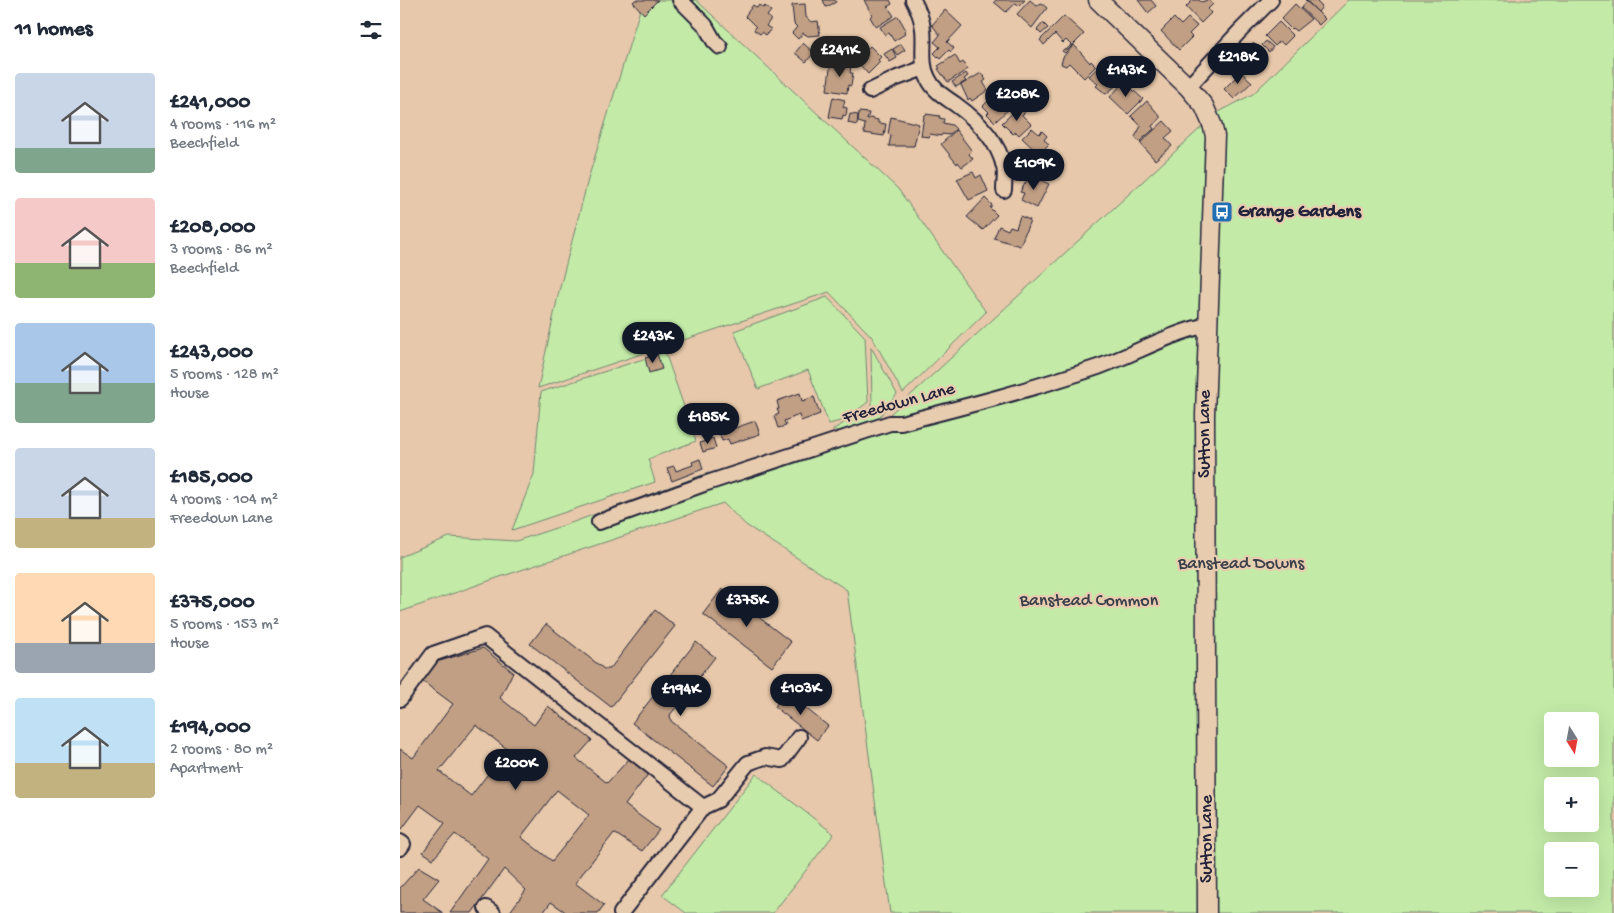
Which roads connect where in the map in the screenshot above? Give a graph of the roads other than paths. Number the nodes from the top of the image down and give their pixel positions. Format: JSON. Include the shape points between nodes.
{"nodes":[{"id":1,"x":680,"y":0,"type":"edge"},
{"id":2,"x":913,"y":0,"type":"edge"},
{"id":3,"x":1098,"y":0,"type":"edge"},
{"id":4,"x":1271,"y":0,"type":"edge"},
{"id":5,"x":720,"y":48,"type":"dead end"},
{"id":6,"x":924,"y":68,"type":"junction"},
{"id":7,"x":1188,"y":87,"type":"junction"},
{"id":8,"x":870,"y":92,"type":"dead end"},
{"id":9,"x":1004,"y":190,"type":"dead end"},
{"id":10,"x":1207,"y":324,"type":"junction"},
{"id":11,"x":600,"y":522,"type":"dead end"},
{"id":12,"x":400,"y":699,"type":"edge"},
{"id":13,"x":799,"y":737,"type":"dead end"},
{"id":14,"x":703,"y":807,"type":"junction"},
{"id":15,"x":400,"y":842,"type":"edge"},
{"id":16,"x":400,"y":848,"type":"edge"},
{"id":17,"x":621,"y":913,"type":"edge"},
{"id":18,"x":1206,"y":913,"type":"edge"}],
"edges":[{"from":1,"to":5,"type":"street"},
{"from":2,"to":6,"type":"street","via":[[923,29]]},
{"from":3,"to":7,"type":"main road","name":"Sutton Lane"},
{"from":4,"to":7,"type":"street"},
{"from":6,"to":8,"type":"street"},
{"from":6,"to":9,"type":"street","via":[[938,92],[973,117],[990,138],[1004,167]]},
{"from":7,"to":10,"type":"main road","name":"Sutton Lane","via":[[1208,114],[1215,136]]},
{"from":10,"to":11,"type":"street","name":"Freedown Lane","via":[[1055,381],[901,423],[890,423]]},
{"from":10,"to":18,"type":"main road","name":"Sutton Lane"},
{"from":12,"to":14,"type":"street","via":[[433,654],[485,636]]},
{"from":13,"to":14,"type":"street","via":[[782,760],[765,757],[748,763],[718,800]]},
{"from":14,"to":17,"type":"street"},
{"from":15,"to":16,"type":"street","via":[[403,844]]}]}
